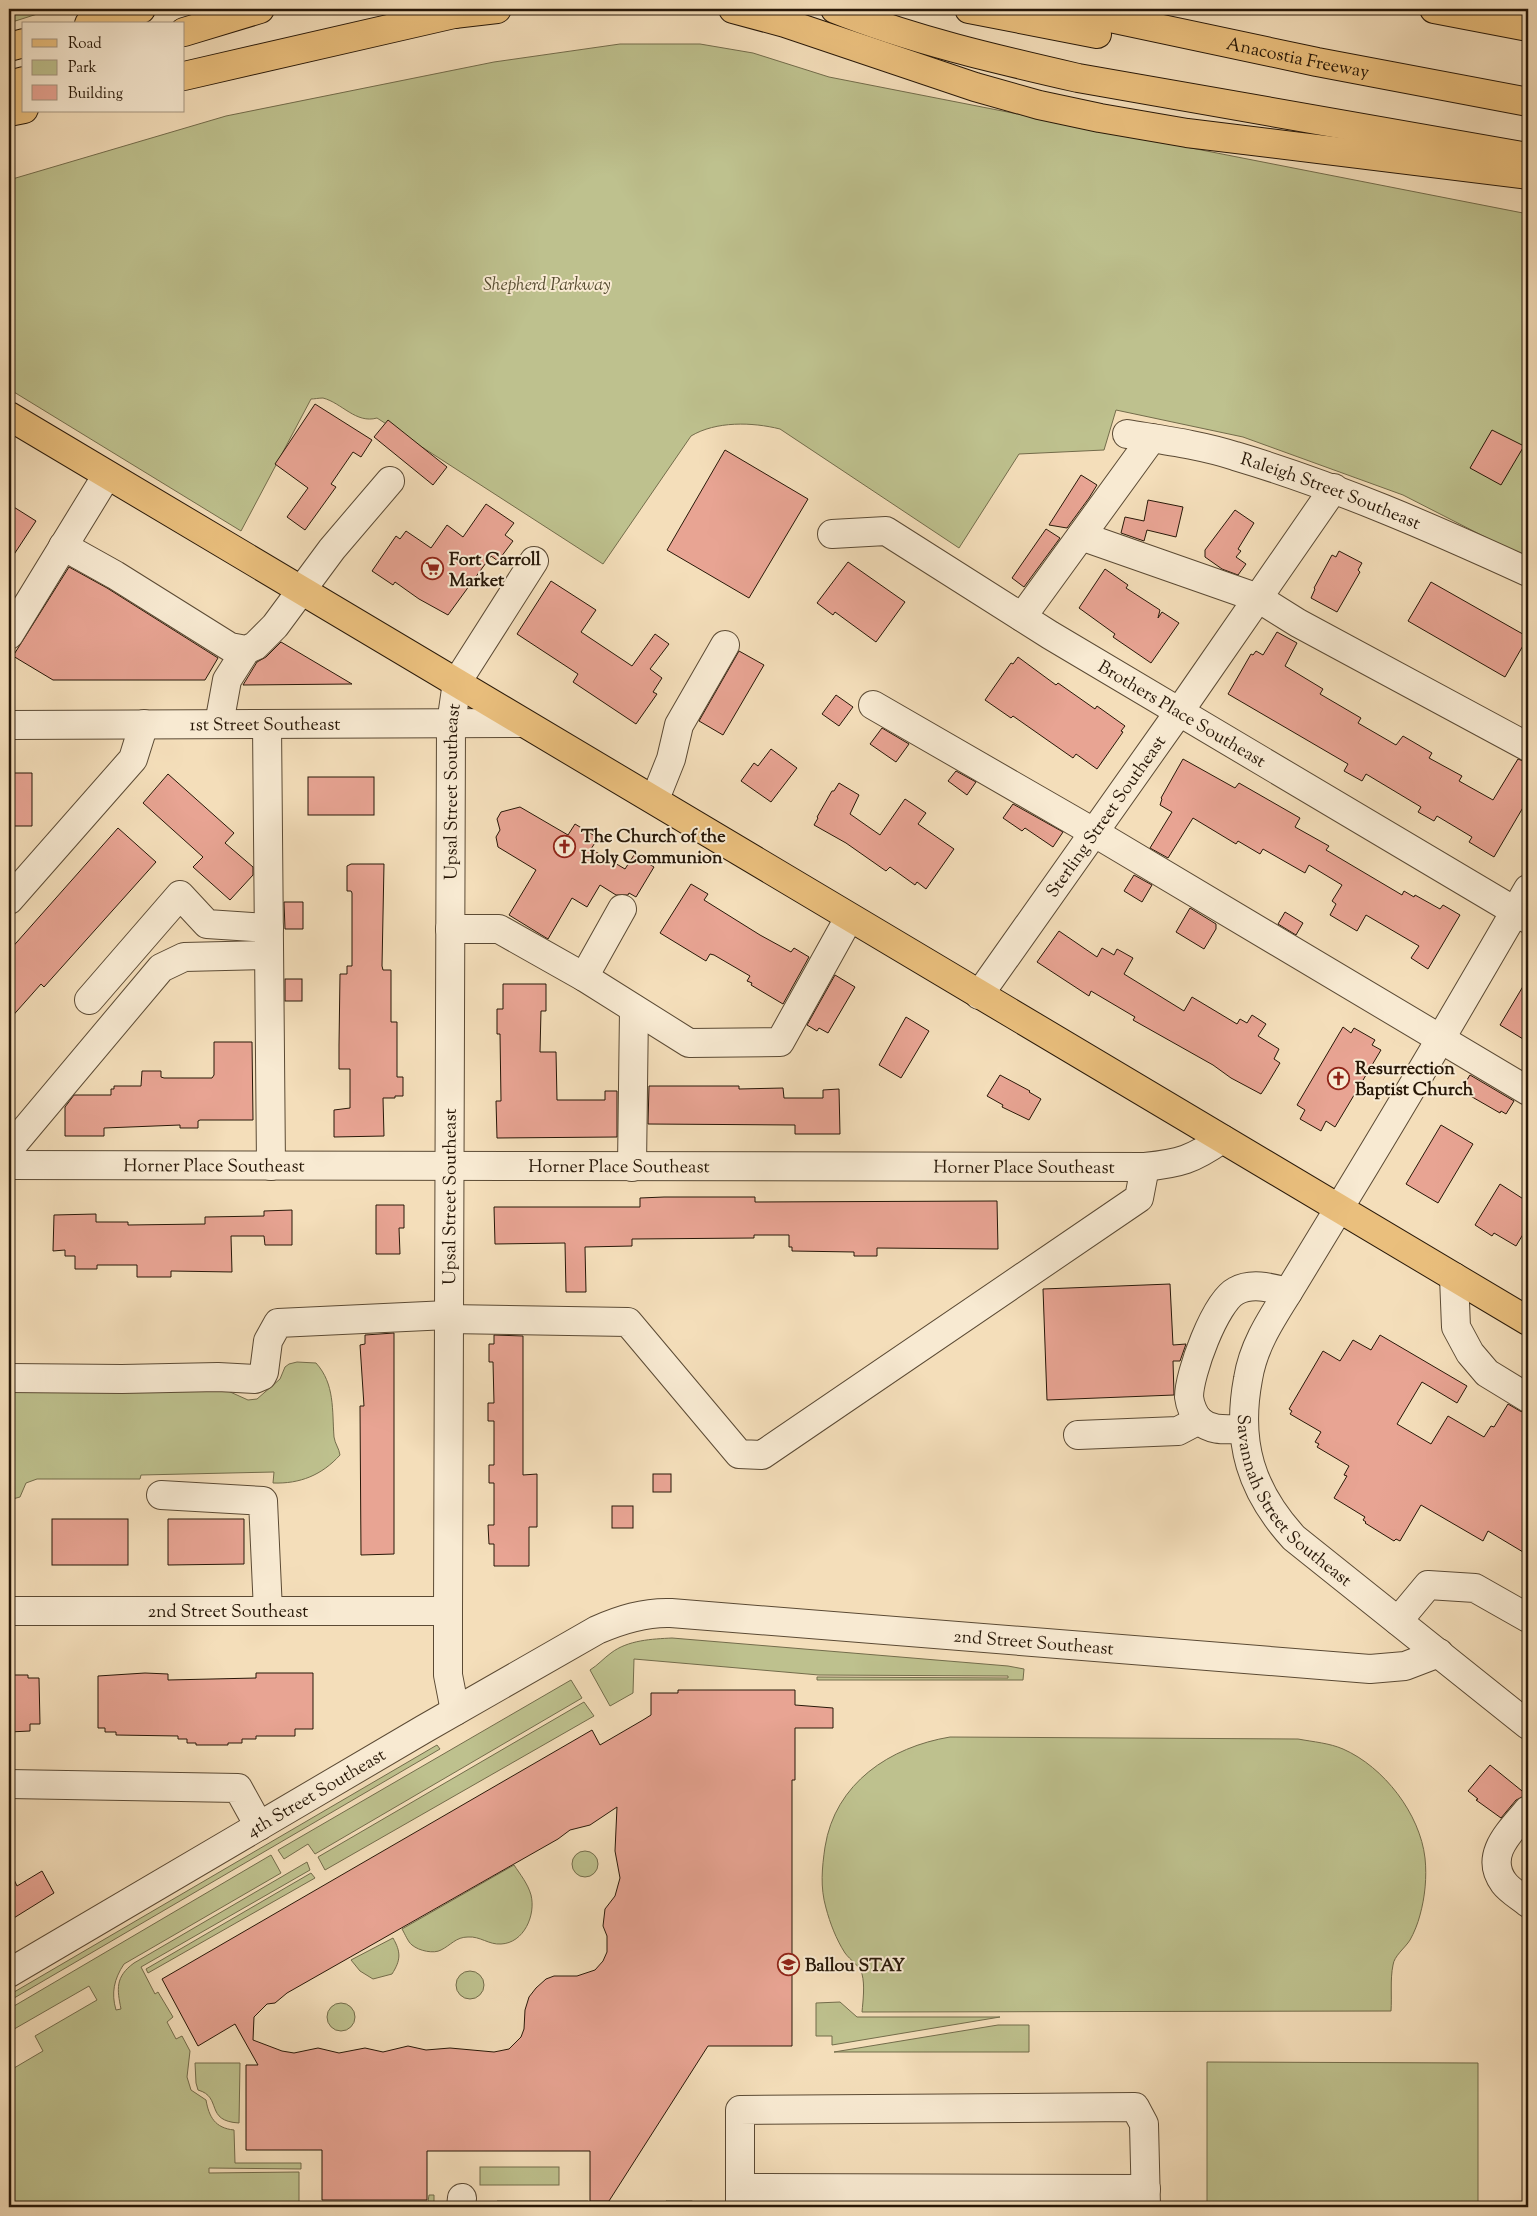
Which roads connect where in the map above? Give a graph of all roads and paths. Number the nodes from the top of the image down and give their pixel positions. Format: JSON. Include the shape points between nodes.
{"nodes":[{"id":1,"x":141,"y":9,"type":"edge"},
{"id":2,"x":260,"y":9,"type":"edge"},
{"id":3,"x":497,"y":9,"type":"edge"},
{"id":4,"x":733,"y":9,"type":"edge"},
{"id":5,"x":835,"y":9,"type":"edge"},
{"id":6,"x":969,"y":9,"type":"edge"},
{"id":7,"x":1068,"y":9,"type":"edge"},
{"id":8,"x":1434,"y":9,"type":"edge"},
{"id":9,"x":461,"y":11,"type":"edge"},
{"id":10,"x":96,"y":22,"type":"edge"},
{"id":11,"x":1528,"y":27,"type":"edge"},
{"id":12,"x":185,"y":32,"type":"edge"},
{"id":13,"x":22,"y":43,"type":"edge"},
{"id":14,"x":9,"y":47,"type":"edge"},
{"id":15,"x":1317,"y":62,"type":"junction"},
{"id":16,"x":185,"y":76,"type":"edge"},
{"id":17,"x":22,"y":82,"type":"edge"},
{"id":18,"x":9,"y":85,"type":"edge"},
{"id":19,"x":1528,"y":102,"type":"edge"},
{"id":20,"x":22,"y":109,"type":"edge"},
{"id":21,"x":9,"y":112,"type":"edge"},
{"id":22,"x":1528,"y":157,"type":"edge"},
{"id":23,"x":1528,"y":175,"type":"edge"},
{"id":24,"x":9,"y":416,"type":"edge"},
{"id":25,"x":107,"y":474,"type":"junction"},
{"id":26,"x":390,"y":481,"type":"dead end"},
{"id":27,"x":1334,"y":488,"type":"junction"},
{"id":28,"x":832,"y":534,"type":"dead end"},
{"id":29,"x":1081,"y":536,"type":"junction"},
{"id":30,"x":63,"y":546,"type":"junction"},
{"id":31,"x":534,"y":561,"type":"dead end"},
{"id":32,"x":1528,"y":572,"type":"edge"},
{"id":33,"x":301,"y":589,"type":"junction"},
{"id":34,"x":1258,"y":598,"type":"junction"},
{"id":35,"x":1022,"y":617,"type":"junction"},
{"id":36,"x":9,"y":635,"type":"edge"},
{"id":37,"x":725,"y":645,"type":"dead end"},
{"id":38,"x":246,"y":650,"type":"junction"},
{"id":39,"x":457,"y":682,"type":"junction"},
{"id":40,"x":873,"y":705,"type":"dead end"},
{"id":41,"x":1179,"y":712,"type":"junction"},
{"id":42,"x":522,"y":723,"type":"junction"},
{"id":43,"x":144,"y":724,"type":"junction"},
{"id":44,"x":219,"y":724,"type":"junction"},
{"id":45,"x":267,"y":724,"type":"junction"},
{"id":46,"x":451,"y":724,"type":"junction"},
{"id":47,"x":9,"y":725,"type":"edge"},
{"id":48,"x":1528,"y":747,"type":"edge"},
{"id":49,"x":655,"y":799,"type":"junction"},
{"id":50,"x":1095,"y":832,"type":"junction"},
{"id":51,"x":9,"y":900,"type":"edge"},
{"id":52,"x":1524,"y":906,"type":"edge"},
{"id":53,"x":622,"y":909,"type":"dead end"},
{"id":54,"x":848,"y":918,"type":"junction"},
{"id":55,"x":269,"y":928,"type":"junction"},
{"id":56,"x":450,"y":929,"type":"junction"},
{"id":57,"x":269,"y":955,"type":"junction"},
{"id":58,"x":584,"y":976,"type":"junction"},
{"id":59,"x":979,"y":995,"type":"junction"},
{"id":60,"x":89,"y":1000,"type":"dead end"},
{"id":61,"x":634,"y":1009,"type":"junction"},
{"id":62,"x":1440,"y":1038,"type":"junction"},
{"id":63,"x":1528,"y":1091,"type":"edge"},
{"id":64,"x":1222,"y":1139,"type":"junction"},
{"id":65,"x":9,"y":1148,"type":"edge"},
{"id":66,"x":9,"y":1165,"type":"edge"},
{"id":67,"x":271,"y":1166,"type":"junction"},
{"id":68,"x":448,"y":1166,"type":"junction"},
{"id":69,"x":632,"y":1167,"type":"junction"},
{"id":70,"x":1145,"y":1167,"type":"junction"},
{"id":71,"x":1339,"y":1210,"type":"junction"},
{"id":72,"x":1454,"y":1277,"type":"junction"},
{"id":73,"x":1288,"y":1292,"type":"junction"},
{"id":74,"x":448,"y":1317,"type":"junction"},
{"id":75,"x":1528,"y":1321,"type":"edge"},
{"id":76,"x":9,"y":1378,"type":"edge"},
{"id":77,"x":1528,"y":1398,"type":"edge"},
{"id":78,"x":1199,"y":1420,"type":"junction"},
{"id":79,"x":1244,"y":1429,"type":"junction"},
{"id":80,"x":1078,"y":1435,"type":"dead end"},
{"id":81,"x":161,"y":1495,"type":"dead end"},
{"id":82,"x":9,"y":1611,"type":"edge"},
{"id":83,"x":268,"y":1611,"type":"junction"},
{"id":84,"x":448,"y":1612,"type":"junction"},
{"id":85,"x":628,"y":1618,"type":"joint"},
{"id":86,"x":1528,"y":1618,"type":"edge"},
{"id":87,"x":1398,"y":1621,"type":"junction"},
{"id":88,"x":1439,"y":1653,"type":"junction"},
{"id":89,"x":455,"y":1711,"type":"junction"},
{"id":90,"x":1528,"y":1725,"type":"edge"},
{"id":91,"x":9,"y":1784,"type":"edge"},
{"id":92,"x":1528,"y":1810,"type":"edge"},
{"id":93,"x":259,"y":1826,"type":"junction"},
{"id":94,"x":1528,"y":1903,"type":"edge"},
{"id":95,"x":9,"y":1973,"type":"edge"},
{"id":96,"x":740,"y":2197,"type":"edge"},
{"id":97,"x":1146,"y":2198,"type":"edge"}],
"edges":[{"from":1,"to":10,"type":"main road"},
{"from":2,"to":12,"type":"main road"},
{"from":3,"to":9,"type":"main road"},
{"from":4,"to":23,"type":"main road","via":[[975,87],[1085,115],[1180,132]]},
{"from":5,"to":22,"type":"main road","via":[[980,54],[1114,85]]},
{"from":6,"to":15,"type":"main road","via":[[1202,55]]},
{"from":7,"to":15,"type":"main road","name":"Anacostia Freeway"},
{"from":8,"to":11,"type":"main road"},
{"from":9,"to":16,"type":"main road"},
{"from":13,"to":14,"type":"main road"},
{"from":15,"to":19,"type":"main road","name":"Anacostia Freeway"},
{"from":17,"to":18,"type":"main road"},
{"from":20,"to":21,"type":"main road"},
{"from":24,"to":25,"type":"main road"},
{"from":25,"to":30,"type":"street"},
{"from":25,"to":33,"type":"main road"},
{"from":26,"to":33,"type":"street"},
{"from":27,"to":29,"type":"street","name":"Raleigh Street Southeast","via":[[1233,455],[1139,436]]},
{"from":27,"to":32,"type":"street","name":"Raleigh Street Southeast"},
{"from":27,"to":34,"type":"street","name":"Sterling Street Southeast"},
{"from":28,"to":35,"type":"street","name":"Brothers Place Southeast","via":[[886,532]]},
{"from":29,"to":34,"type":"street"},
{"from":29,"to":35,"type":"street"},
{"from":30,"to":36,"type":"street"},
{"from":30,"to":38,"type":"street","via":[[230,647]]},
{"from":31,"to":39,"type":"street"},
{"from":33,"to":38,"type":"street","via":[[275,626],[255,646]]},
{"from":33,"to":39,"type":"main road"},
{"from":34,"to":41,"type":"street","name":"Sterling Street Southeast"},
{"from":34,"to":48,"type":"street","via":[[1298,623]]},
{"from":35,"to":41,"type":"street","name":"Brothers Place Southeast"},
{"from":37,"to":49,"type":"street","via":[[679,725],[671,760]]},
{"from":38,"to":44,"type":"street","via":[[227,680]]},
{"from":39,"to":42,"type":"main road"},
{"from":39,"to":46,"type":"street","name":"Upsal Street Southeast"},
{"from":40,"to":50,"type":"street"},
{"from":41,"to":50,"type":"street","name":"Sterling Street Southeast"},
{"from":41,"to":52,"type":"street","name":"Brothers Place Southeast"},
{"from":42,"to":46,"type":"street","name":"1st Street Southeast"},
{"from":42,"to":49,"type":"main road"},
{"from":43,"to":44,"type":"street","name":"1st Street Southeast"},
{"from":43,"to":47,"type":"street","name":"1st Street Southeast"},
{"from":43,"to":51,"type":"street","via":[[133,760]]},
{"from":44,"to":45,"type":"street","name":"1st Street Southeast"},
{"from":45,"to":46,"type":"street","name":"1st Street Southeast"},
{"from":45,"to":55,"type":"street"},
{"from":46,"to":56,"type":"street","name":"Upsal Street Southeast"},
{"from":49,"to":54,"type":"main road"},
{"from":50,"to":59,"type":"street","name":"Sterling Street Southeast"},
{"from":50,"to":62,"type":"street"},
{"from":52,"to":62,"type":"street","name":"Savannah Street Southeast"},
{"from":53,"to":58,"type":"street"},
{"from":54,"to":59,"type":"main road"},
{"from":54,"to":61,"type":"street","via":[[780,1042],[689,1043]]},
{"from":55,"to":57,"type":"street"},
{"from":55,"to":60,"type":"street","via":[[207,924],[180,896]]},
{"from":56,"to":58,"type":"street","via":[[499,929]]},
{"from":56,"to":68,"type":"street","name":"Upsal Street Southeast"},
{"from":57,"to":65,"type":"street","via":[[184,957],[161,968]]},
{"from":57,"to":67,"type":"street"},
{"from":58,"to":61,"type":"street"},
{"from":59,"to":64,"type":"main road"},
{"from":61,"to":69,"type":"street"},
{"from":62,"to":63,"type":"street"},
{"from":62,"to":71,"type":"street","name":"Savannah Street Southeast"},
{"from":64,"to":70,"type":"street","name":"Horner Place Southeast","via":[[1202,1154],[1179,1163]]},
{"from":64,"to":71,"type":"main road"},
{"from":66,"to":67,"type":"street","name":"Horner Place Southeast"},
{"from":67,"to":68,"type":"street","name":"Horner Place Southeast"},
{"from":68,"to":69,"type":"street","name":"Horner Place Southeast"},
{"from":68,"to":74,"type":"street","name":"Upsal Street Southeast"},
{"from":69,"to":70,"type":"street","name":"Horner Place Southeast"},
{"from":70,"to":74,"type":"street","via":[[1139,1198],[762,1455],[739,1454],[628,1322]]},
{"from":71,"to":72,"type":"main road"},
{"from":71,"to":73,"type":"street","name":"Savannah Street Southeast"},
{"from":72,"to":75,"type":"main road"},
{"from":72,"to":77,"type":"street","via":[[1456,1327],[1470,1353],[1487,1373]]},
{"from":73,"to":78,"type":"street","via":[[1249,1286],[1235,1291],[1222,1304],[1200,1349],[1189,1397]]},
{"from":73,"to":79,"type":"street","name":"Savannah Street Southeast","via":[[1253,1357],[1244,1398]]},
{"from":74,"to":76,"type":"street","via":[[278,1323],[268,1341],[264,1372],[255,1379]]},
{"from":74,"to":84,"type":"street","name":"Upsal Street Southeast"},
{"from":78,"to":79,"type":"street","via":[[1211,1429]]},
{"from":78,"to":80,"type":"street","via":[[1178,1431]]},
{"from":79,"to":87,"type":"street","name":"Savannah Street Southeast","via":[[1246,1451],[1256,1483],[1279,1522],[1294,1538]]},
{"from":81,"to":83,"type":"street","via":[[263,1501]]},
{"from":82,"to":83,"type":"street","name":"2nd Street Southeast"},
{"from":83,"to":84,"type":"street","name":"2nd Street Southeast"},
{"from":84,"to":89,"type":"street","name":"Upsal Street Southeast","via":[[448,1675]]},
{"from":85,"to":88,"type":"street","name":"2nd Street Southeast","via":[[670,1613],[1370,1669],[1406,1666]]},
{"from":85,"to":89,"type":"street","name":"4th Street Southeast","via":[[597,1630]]},
{"from":86,"to":87,"type":"street","via":[[1475,1588],[1428,1585]]},
{"from":87,"to":88,"type":"street","name":"Savannah Street Southeast"},
{"from":88,"to":90,"type":"street","name":"Savannah Street Southeast"},
{"from":89,"to":93,"type":"street","name":"4th Street Southeast"},
{"from":91,"to":93,"type":"street","via":[[238,1788]]},
{"from":92,"to":94,"type":"street","via":[[1500,1844],[1497,1856],[1498,1872],[1505,1885]]},
{"from":93,"to":95,"type":"street","name":"4th Street Southeast"},
{"from":96,"to":97,"type":"street"},
{"from":96,"to":97,"type":"street","via":[[740,2110],[1134,2107],[1144,2124]]}]}
